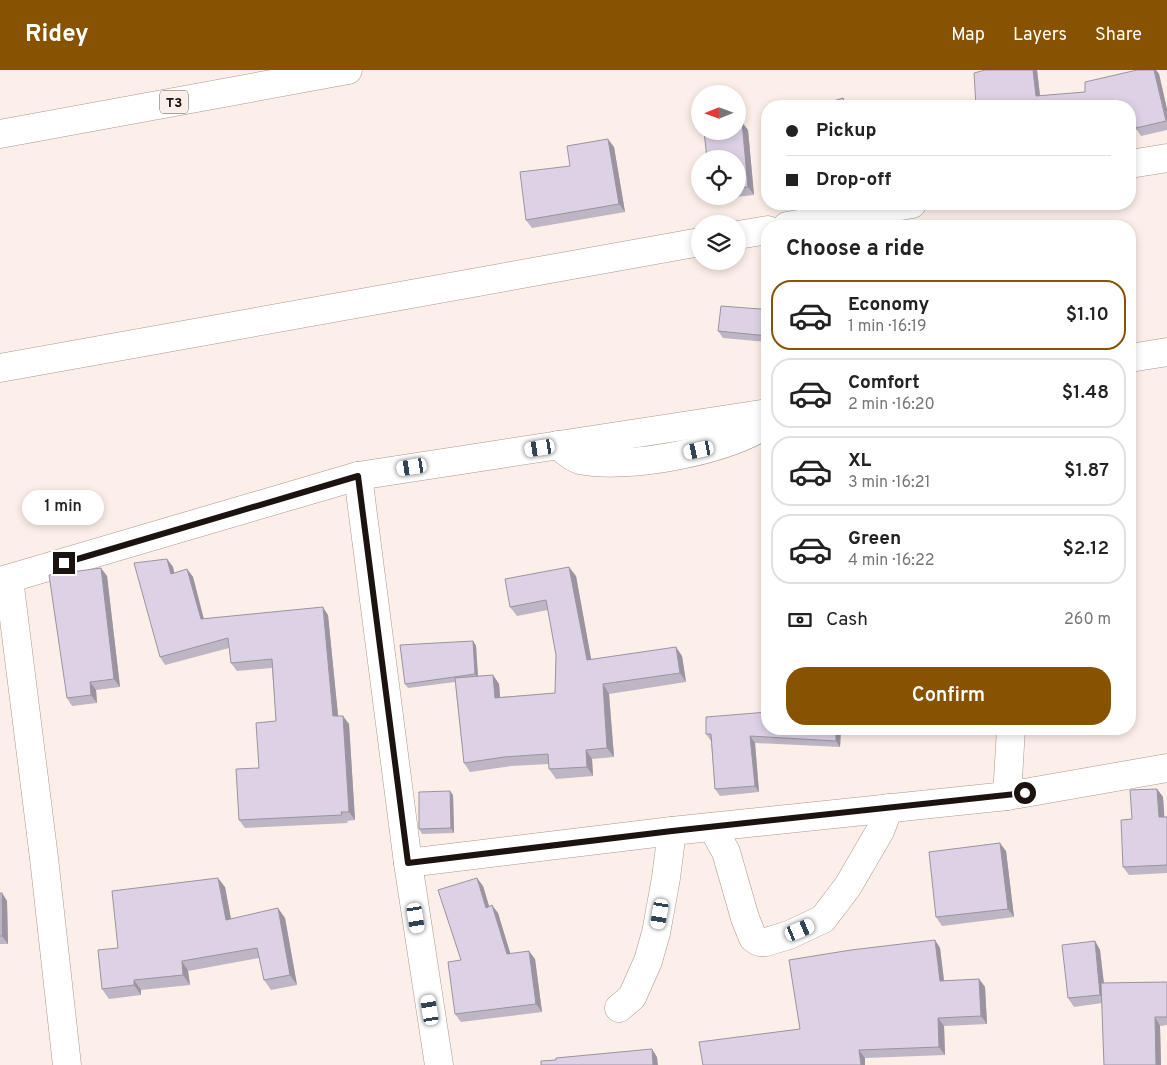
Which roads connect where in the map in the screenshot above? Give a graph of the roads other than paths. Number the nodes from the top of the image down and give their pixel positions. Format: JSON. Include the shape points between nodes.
{"nodes":[{"id":1,"x":348,"y":70,"type":"edge"},
{"id":2,"x":0,"y":134,"type":"edge"},
{"id":3,"x":1167,"y":158,"type":"edge"},
{"id":4,"x":1136,"y":163,"type":"edge"},
{"id":5,"x":878,"y":210,"type":"edge"},
{"id":6,"x":821,"y":220,"type":"edge"},
{"id":7,"x":761,"y":231,"type":"edge"},
{"id":8,"x":746,"y":234,"type":"edge"},
{"id":9,"x":691,"y":244,"type":"edge"},
{"id":10,"x":1167,"y":352,"type":"edge"},
{"id":11,"x":1136,"y":357,"type":"edge"},
{"id":12,"x":0,"y":368,"type":"edge"},
{"id":13,"x":761,"y":414,"type":"edge"},
{"id":14,"x":761,"y":428,"type":"edge"},
{"id":15,"x":558,"y":445,"type":"junction"},
{"id":16,"x":358,"y":476,"type":"junction"},
{"id":17,"x":4,"y":580,"type":"edge"},
{"id":18,"x":1011,"y":735,"type":"edge"},
{"id":19,"x":1167,"y":768,"type":"edge"},
{"id":20,"x":1007,"y":796,"type":"junction"},
{"id":21,"x":889,"y":808,"type":"junction"},
{"id":22,"x":712,"y":827,"type":"junction"},
{"id":23,"x":672,"y":831,"type":"junction"},
{"id":24,"x":408,"y":863,"type":"junction"},
{"id":25,"x":619,"y":1008,"type":"dead end"},
{"id":26,"x":67,"y":1065,"type":"edge"},
{"id":27,"x":439,"y":1065,"type":"edge"}],
"edges":[{"from":1,"to":2,"type":"main road","number":"T3"},
{"from":3,"to":4,"type":"main road"},
{"from":5,"to":6,"type":"main road"},
{"from":7,"to":8,"type":"main road"},
{"from":9,"to":12,"type":"main road"},
{"from":10,"to":11,"type":"main road"},
{"from":13,"to":15,"type":"main road"},
{"from":14,"to":15,"type":"main road","via":[[718,446],[662,458],[611,463],[577,460]]},
{"from":15,"to":16,"type":"main road"},
{"from":16,"to":17,"type":"main road"},
{"from":16,"to":24,"type":"main road"},
{"from":17,"to":26,"type":"main road","via":[[44,858]]},
{"from":18,"to":20,"type":"main road"},
{"from":19,"to":20,"type":"main road"},
{"from":20,"to":21,"type":"main road"},
{"from":21,"to":22,"type":"main road"},
{"from":21,"to":22,"type":"main road","via":[[880,831],[848,886],[823,920],[766,942],[753,938],[726,852]]},
{"from":22,"to":23,"type":"main road"},
{"from":23,"to":24,"type":"main road"},
{"from":23,"to":25,"type":"main road","via":[[656,933],[648,961],[632,997]]},
{"from":24,"to":27,"type":"main road"}]}
